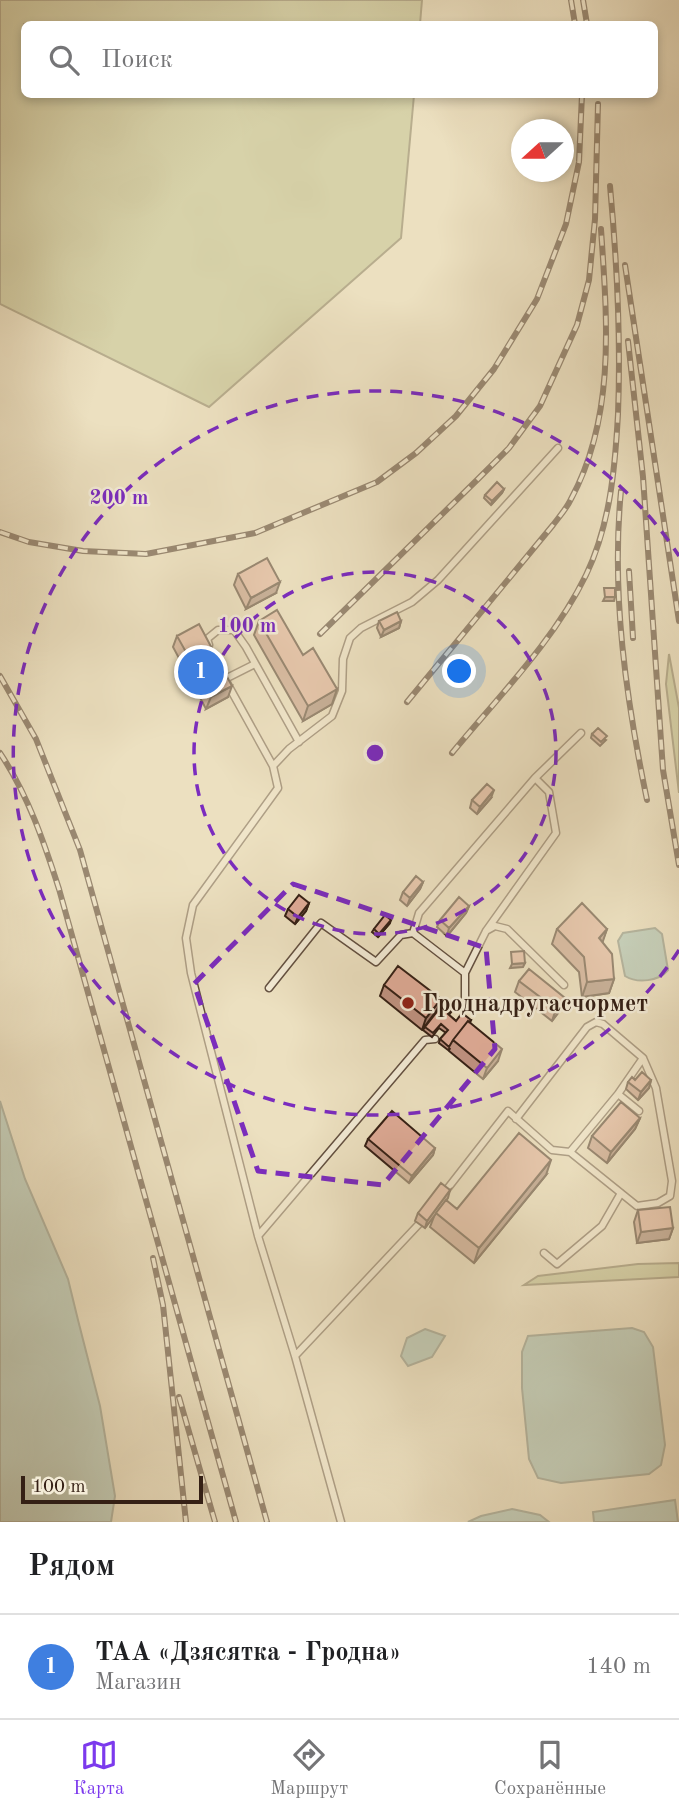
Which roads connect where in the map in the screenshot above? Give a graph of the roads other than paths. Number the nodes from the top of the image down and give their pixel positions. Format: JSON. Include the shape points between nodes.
{"nodes":[{"id":1,"x":558,"y":448,"type":"dead end"},
{"id":2,"x":211,"y":649,"type":"edge"},
{"id":3,"x":255,"y":664,"type":"junction"},
{"id":4,"x":220,"y":669,"type":"edge"},
{"id":5,"x":225,"y":679,"type":"junction"},
{"id":6,"x":581,"y":733,"type":"dead end"},
{"id":7,"x":299,"y":742,"type":"junction"},
{"id":8,"x":273,"y":766,"type":"junction"},
{"id":9,"x":535,"y":778,"type":"junction"},
{"id":10,"x":486,"y":931,"type":"junction"},
{"id":11,"x":413,"y":933,"type":"junction"},
{"id":12,"x":465,"y":973,"type":"junction"},
{"id":13,"x":564,"y":985,"type":"dead end"},
{"id":14,"x":269,"y":988,"type":"dead end"},
{"id":15,"x":465,"y":997,"type":"dead end"},
{"id":16,"x":435,"y":1039,"type":"dead end"},
{"id":17,"x":643,"y":1058,"type":"junction"},
{"id":18,"x":618,"y":1094,"type":"junction"},
{"id":19,"x":639,"y":1111,"type":"dead end"},
{"id":20,"x":516,"y":1119,"type":"junction"},
{"id":21,"x":570,"y":1152,"type":"junction"},
{"id":22,"x":621,"y":1193,"type":"junction"},
{"id":23,"x":443,"y":1194,"type":"edge"},
{"id":24,"x":419,"y":1224,"type":"edge"},
{"id":25,"x":258,"y":1236,"type":"junction"},
{"id":26,"x":544,"y":1253,"type":"dead end"},
{"id":27,"x":295,"y":1356,"type":"junction"},
{"id":28,"x":341,"y":1522,"type":"edge"}],
"edges":[{"from":1,"to":7,"type":"lane","via":[[438,580],[412,602],[361,628],[350,639],[342,659],[342,691],[332,716]]},
{"from":2,"to":3,"type":"lane","via":[[207,639],[218,630],[234,631]]},
{"from":3,"to":5,"type":"lane"},
{"from":3,"to":7,"type":"lane"},
{"from":4,"to":5,"type":"lane"},
{"from":5,"to":8,"type":"lane"},
{"from":6,"to":9,"type":"lane"},
{"from":7,"to":8,"type":"lane"},
{"from":8,"to":25,"type":"lane","via":[[278,788],[193,905],[186,938]]},
{"from":9,"to":10,"type":"lane","via":[[549,792],[556,833]]},
{"from":9,"to":11,"type":"lane","via":[[419,913]]},
{"from":10,"to":12,"type":"lane"},
{"from":10,"to":13,"type":"lane","via":[[495,926],[507,929]]},
{"from":11,"to":12,"type":"lane"},
{"from":11,"to":14,"type":"lane","via":[[401,935],[376,962],[321,923]]},
{"from":12,"to":15,"type":"lane"},
{"from":16,"to":25,"type":"lane","via":[[425,1040]]},
{"from":17,"to":18,"type":"lane"},
{"from":17,"to":20,"type":"lane","via":[[596,1022],[587,1027]]},
{"from":17,"to":22,"type":"lane","via":[[656,1088],[672,1181],[670,1196],[637,1206]]},
{"from":18,"to":19,"type":"lane"},
{"from":18,"to":21,"type":"lane"},
{"from":20,"to":21,"type":"lane","via":[[552,1150]]},
{"from":20,"to":23,"type":"lane","via":[[508,1111]]},
{"from":21,"to":22,"type":"lane"},
{"from":22,"to":26,"type":"lane","via":[[602,1226],[557,1264]]},
{"from":24,"to":27,"type":"lane"},
{"from":25,"to":27,"type":"lane"},
{"from":27,"to":28,"type":"lane"}]}
